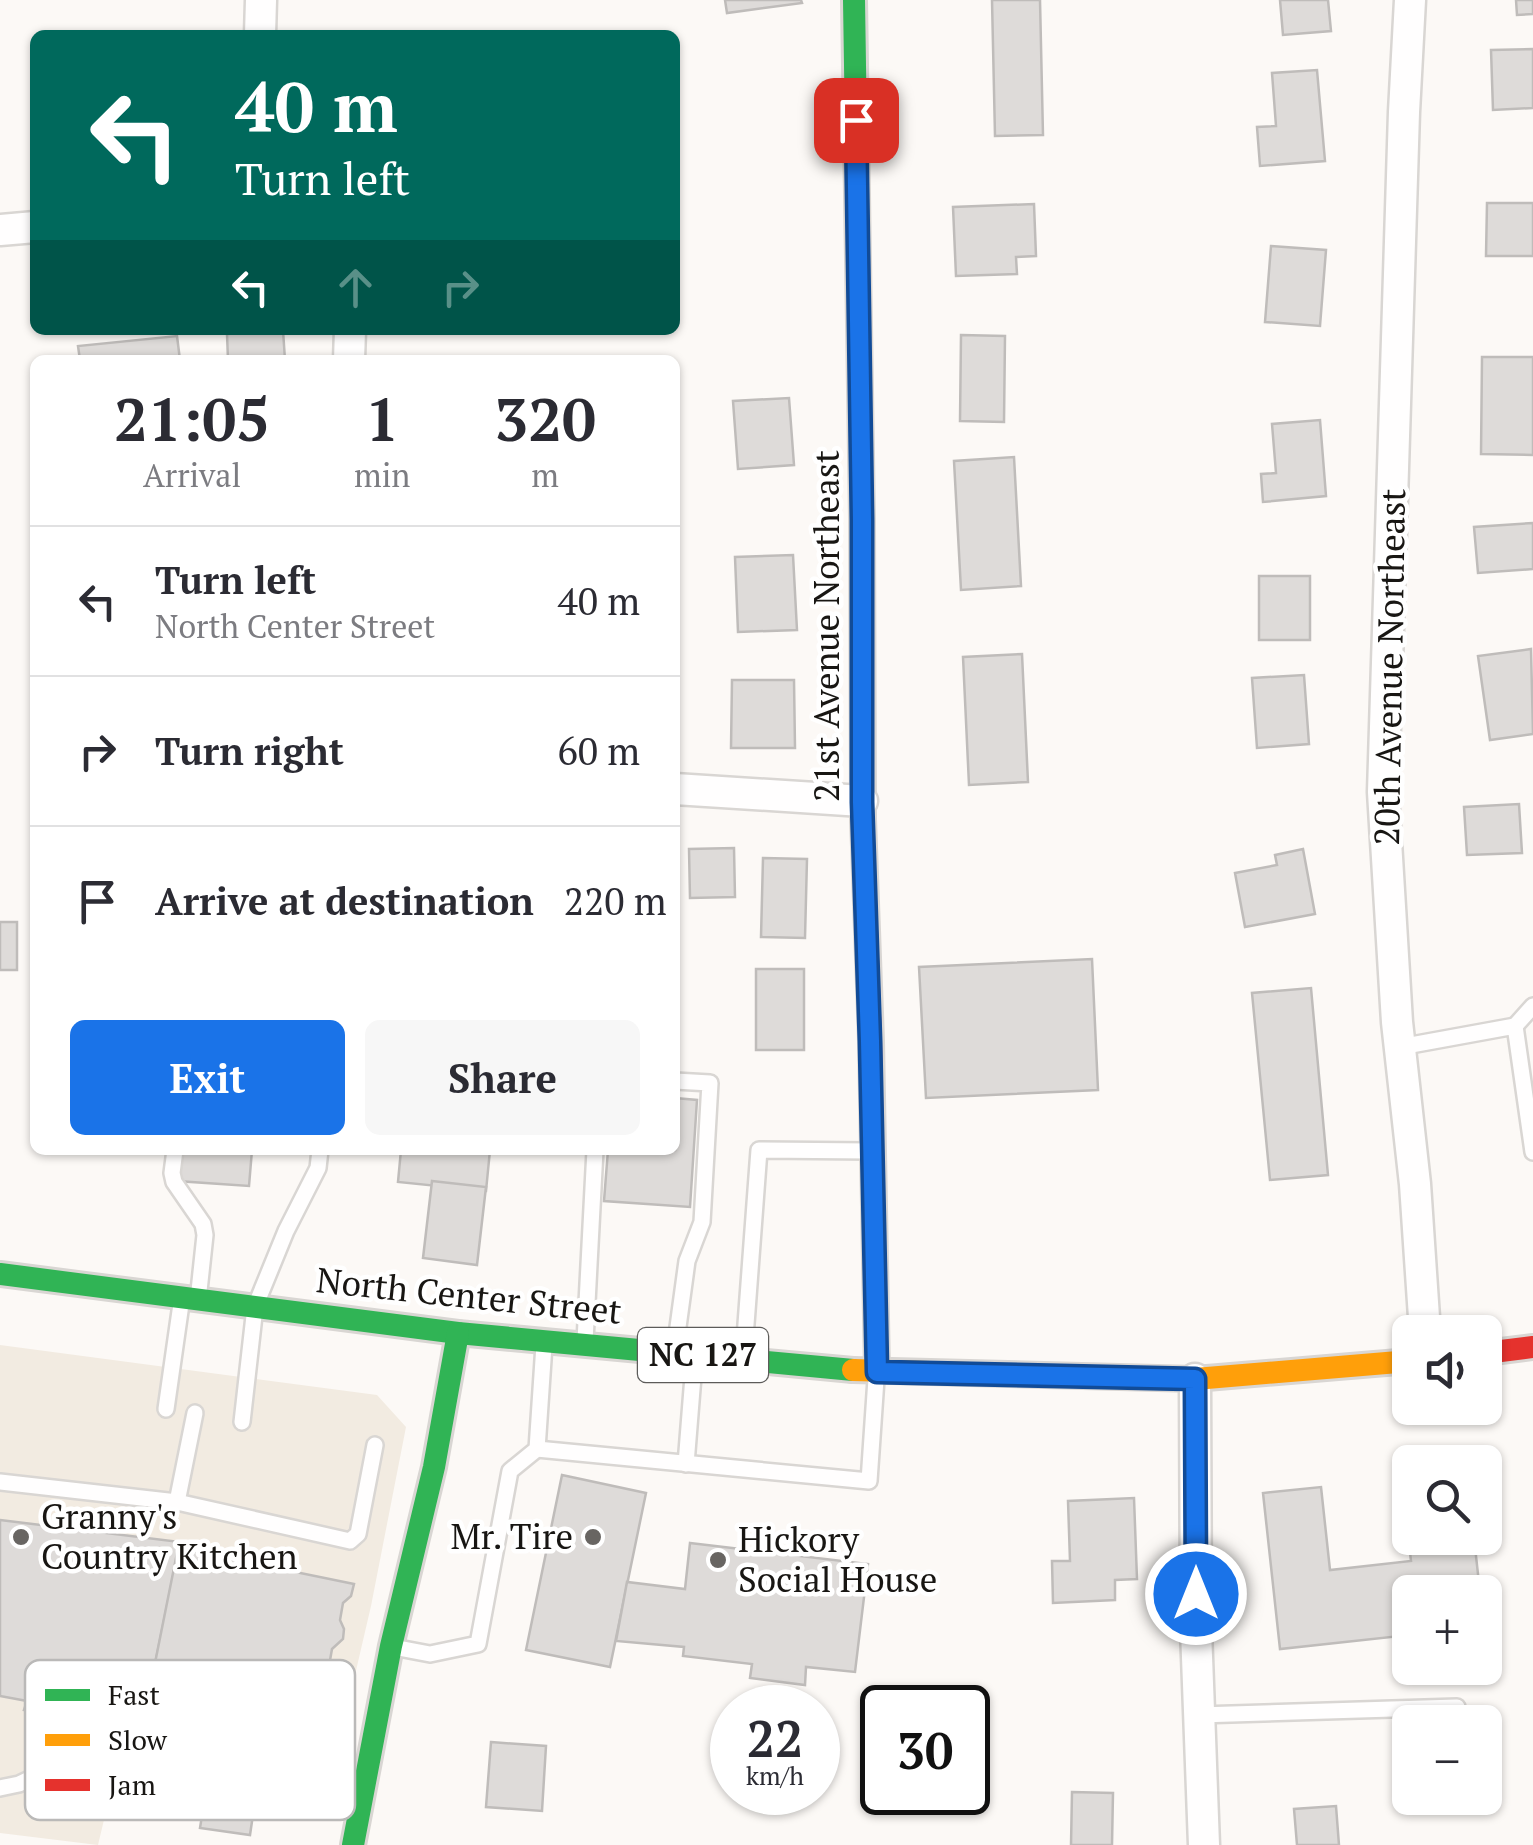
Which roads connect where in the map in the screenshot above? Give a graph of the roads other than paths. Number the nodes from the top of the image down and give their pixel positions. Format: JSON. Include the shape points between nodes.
{"nodes":[{"id":1,"x":261,"y":0,"type":"edge"},
{"id":2,"x":854,"y":0,"type":"edge"},
{"id":3,"x":1410,"y":0,"type":"edge"},
{"id":4,"x":260,"y":30,"type":"edge"},
{"id":5,"x":30,"y":227,"type":"edge"},
{"id":6,"x":0,"y":230,"type":"edge"},
{"id":7,"x":680,"y":788,"type":"edge"},
{"id":8,"x":862,"y":802,"type":"junction"},
{"id":9,"x":1533,"y":1006,"type":"edge"},
{"id":10,"x":1514,"y":1026,"type":"junction"},
{"id":11,"x":1400,"y":1047,"type":"junction"},
{"id":12,"x":680,"y":1081,"type":"edge"},
{"id":13,"x":873,"y":1151,"type":"junction"},
{"id":14,"x":1533,"y":1152,"type":"edge"},
{"id":15,"x":174,"y":1155,"type":"edge"},
{"id":16,"x":319,"y":1155,"type":"edge"},
{"id":17,"x":596,"y":1155,"type":"edge"},
{"id":18,"x":0,"y":1274,"type":"edge"},
{"id":19,"x":190,"y":1298,"type":"junction"},
{"id":20,"x":255,"y":1306,"type":"junction"},
{"id":21,"x":1423,"y":1315,"type":"edge"},
{"id":22,"x":458,"y":1333,"type":"junction"},
{"id":23,"x":544,"y":1341,"type":"junction"},
{"id":24,"x":584,"y":1344,"type":"junction"},
{"id":25,"x":1533,"y":1347,"type":"edge"},
{"id":26,"x":1502,"y":1350,"type":"edge"},
{"id":27,"x":685,"y":1354,"type":"junction"},
{"id":28,"x":744,"y":1359,"type":"junction"},
{"id":29,"x":1392,"y":1363,"type":"edge"},
{"id":30,"x":877,"y":1372,"type":"junction"},
{"id":31,"x":1195,"y":1379,"type":"junction"},
{"id":32,"x":166,"y":1410,"type":"dead end"},
{"id":33,"x":194,"y":1413,"type":"dead end"},
{"id":34,"x":242,"y":1422,"type":"dead end"},
{"id":35,"x":374,"y":1445,"type":"dead end"},
{"id":36,"x":537,"y":1449,"type":"junction"},
{"id":37,"x":686,"y":1464,"type":"junction"},
{"id":38,"x":0,"y":1482,"type":"edge"},
{"id":39,"x":177,"y":1502,"type":"junction"},
{"id":40,"x":390,"y":1646,"type":"junction"},
{"id":41,"x":1392,"y":1709,"type":"edge"},
{"id":42,"x":1199,"y":1715,"type":"junction"},
{"id":43,"x":25,"y":1781,"type":"edge"},
{"id":44,"x":0,"y":1788,"type":"edge"},
{"id":45,"x":353,"y":1845,"type":"edge"},
{"id":46,"x":1204,"y":1845,"type":"edge"}],
"edges":[{"from":1,"to":4,"type":"street"},
{"from":2,"to":8,"type":"street","name":"21st Avenue Northeast"},
{"from":3,"to":11,"type":"street","name":"20th Avenue Northeast","via":[[1383,792]]},
{"from":5,"to":6,"type":"street"},
{"from":7,"to":8,"type":"street"},
{"from":8,"to":13,"type":"street","name":"21st Avenue Northeast"},
{"from":9,"to":10,"type":"lane"},
{"from":10,"to":11,"type":"lane"},
{"from":10,"to":14,"type":"lane"},
{"from":11,"to":21,"type":"street","name":"20th Avenue Northeast"},
{"from":12,"to":27,"type":"lane","via":[[710,1083],[702,1222],[687,1261]]},
{"from":13,"to":28,"type":"lane","via":[[759,1150]]},
{"from":13,"to":30,"type":"street","name":"21st Avenue Northeast"},
{"from":15,"to":19,"type":"lane","via":[[174,1182],[205,1235]]},
{"from":16,"to":20,"type":"lane"},
{"from":17,"to":24,"type":"lane"},
{"from":18,"to":19,"type":"street","name":"North Center Street","number":"NC 127"},
{"from":19,"to":20,"type":"street","name":"North Center Street","number":"NC 127"},
{"from":19,"to":32,"type":"lane"},
{"from":20,"to":22,"type":"street","name":"North Center Street","number":"NC 127"},
{"from":20,"to":34,"type":"lane"},
{"from":22,"to":23,"type":"street","name":"North Center Street","number":"NC 127"},
{"from":22,"to":40,"type":"street"},
{"from":23,"to":24,"type":"street","name":"North Center Street","number":"NC 127"},
{"from":23,"to":36,"type":"lane"},
{"from":24,"to":27,"type":"street","name":"North Center Street","number":"NC 127"},
{"from":25,"to":26,"type":"street"},
{"from":27,"to":28,"type":"street","name":"North Center Street","number":"NC 127"},
{"from":27,"to":37,"type":"lane"},
{"from":28,"to":30,"type":"street","name":"North Center Street","number":"NC 127"},
{"from":29,"to":31,"type":"street","name":"North Center Street","number":"NC 127"},
{"from":30,"to":31,"type":"street","name":"North Center Street","number":"NC 127"},
{"from":30,"to":37,"type":"lane","via":[[869,1482]]},
{"from":31,"to":42,"type":"street"},
{"from":33,"to":39,"type":"lane"},
{"from":35,"to":39,"type":"lane","via":[[358,1534],[350,1541]]},
{"from":36,"to":37,"type":"lane"},
{"from":36,"to":40,"type":"lane","via":[[510,1471],[478,1644],[430,1654]]},
{"from":38,"to":39,"type":"lane"},
{"from":40,"to":45,"type":"street"},
{"from":41,"to":42,"type":"lane"},
{"from":42,"to":46,"type":"street"},
{"from":43,"to":44,"type":"lane"}]}
